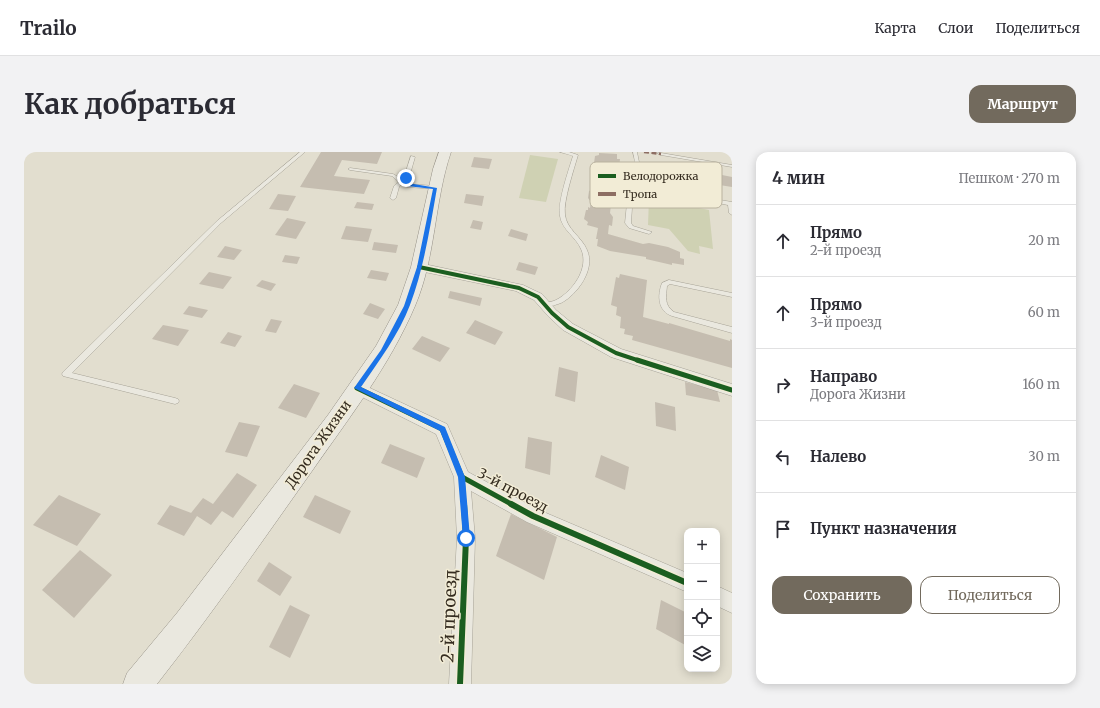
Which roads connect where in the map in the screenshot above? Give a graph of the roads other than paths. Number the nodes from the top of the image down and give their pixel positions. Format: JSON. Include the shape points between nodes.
{"nodes":[{"id":1,"x":303,"y":152,"type":"edge"},
{"id":2,"x":445,"y":152,"type":"edge"},
{"id":3,"x":562,"y":152,"type":"edge"},
{"id":4,"x":635,"y":152,"type":"edge"},
{"id":5,"x":657,"y":152,"type":"edge"},
{"id":6,"x":578,"y":153,"type":"edge"},
{"id":7,"x":413,"y":157,"type":"dead end"},
{"id":8,"x":637,"y":162,"type":"edge"},
{"id":9,"x":708,"y":162,"type":"edge"},
{"id":10,"x":722,"y":164,"type":"edge"},
{"id":11,"x":732,"y":166,"type":"edge"},
{"id":12,"x":350,"y":169,"type":"dead end"},
{"id":13,"x":402,"y":182,"type":"junction"},
{"id":14,"x":435,"y":188,"type":"junction"},
{"id":15,"x":393,"y":198,"type":"dead end"},
{"id":16,"x":731,"y":204,"type":"edge"},
{"id":17,"x":629,"y":208,"type":"edge"},
{"id":18,"x":732,"y":214,"type":"edge"},
{"id":19,"x":649,"y":232,"type":"dead end"},
{"id":20,"x":419,"y":267,"type":"junction"},
{"id":21,"x":732,"y":295,"type":"edge"},
{"id":22,"x":546,"y":305,"type":"junction"},
{"id":23,"x":732,"y":330,"type":"edge"},
{"id":24,"x":357,"y":388,"type":"junction"},
{"id":25,"x":732,"y":390,"type":"edge"},
{"id":26,"x":175,"y":401,"type":"dead end"},
{"id":27,"x":462,"y":477,"type":"junction"},
{"id":28,"x":684,"y":582,"type":"edge"},
{"id":29,"x":720,"y":597,"type":"edge"},
{"id":30,"x":732,"y":603,"type":"edge"},
{"id":31,"x":138,"y":684,"type":"edge"},
{"id":32,"x":460,"y":684,"type":"edge"}],
"edges":[{"from":1,"to":26,"type":"lane","via":[[209,232],[66,374]]},
{"from":2,"to":14,"type":"main road","name":"Дорога Жизни"},
{"from":3,"to":6,"type":"lane"},
{"from":4,"to":8,"type":"lane"},
{"from":5,"to":9,"type":"lane"},
{"from":6,"to":22,"type":"lane","via":[[562,214],[570,232],[584,250],[587,263],[570,293],[559,302]]},
{"from":7,"to":13,"type":"lane","via":[[406,178]]},
{"from":10,"to":11,"type":"lane"},
{"from":12,"to":13,"type":"lane","via":[[393,174]]},
{"from":13,"to":14,"type":"lane","via":[[407,185]]},
{"from":13,"to":15,"type":"lane","via":[[397,186]]},
{"from":14,"to":20,"type":"main road","name":"Дорога Жизни"},
{"from":16,"to":18,"type":"lane"},
{"from":17,"to":19,"type":"lane","via":[[628,223],[631,227]]},
{"from":20,"to":22,"type":"street","via":[[519,288],[534,294]]},
{"from":20,"to":24,"type":"main road","name":"Дорога Жизни","via":[[407,306],[383,351]]},
{"from":21,"to":23,"type":"lane","via":[[669,282],[664,285],[663,306],[665,311],[672,314]]},
{"from":22,"to":25,"type":"street","via":[[568,326],[616,353]]},
{"from":24,"to":27,"type":"street","name":"3-й проезд","via":[[442,429]]},
{"from":24,"to":31,"type":"main road","name":"Дорога Жизни","via":[[187,623]]},
{"from":27,"to":28,"type":"street","name":"3-й проезд","via":[[533,516]]},
{"from":27,"to":32,"type":"street","name":"2-й проезд","via":[[466,538]]},
{"from":29,"to":30,"type":"street"}]}
